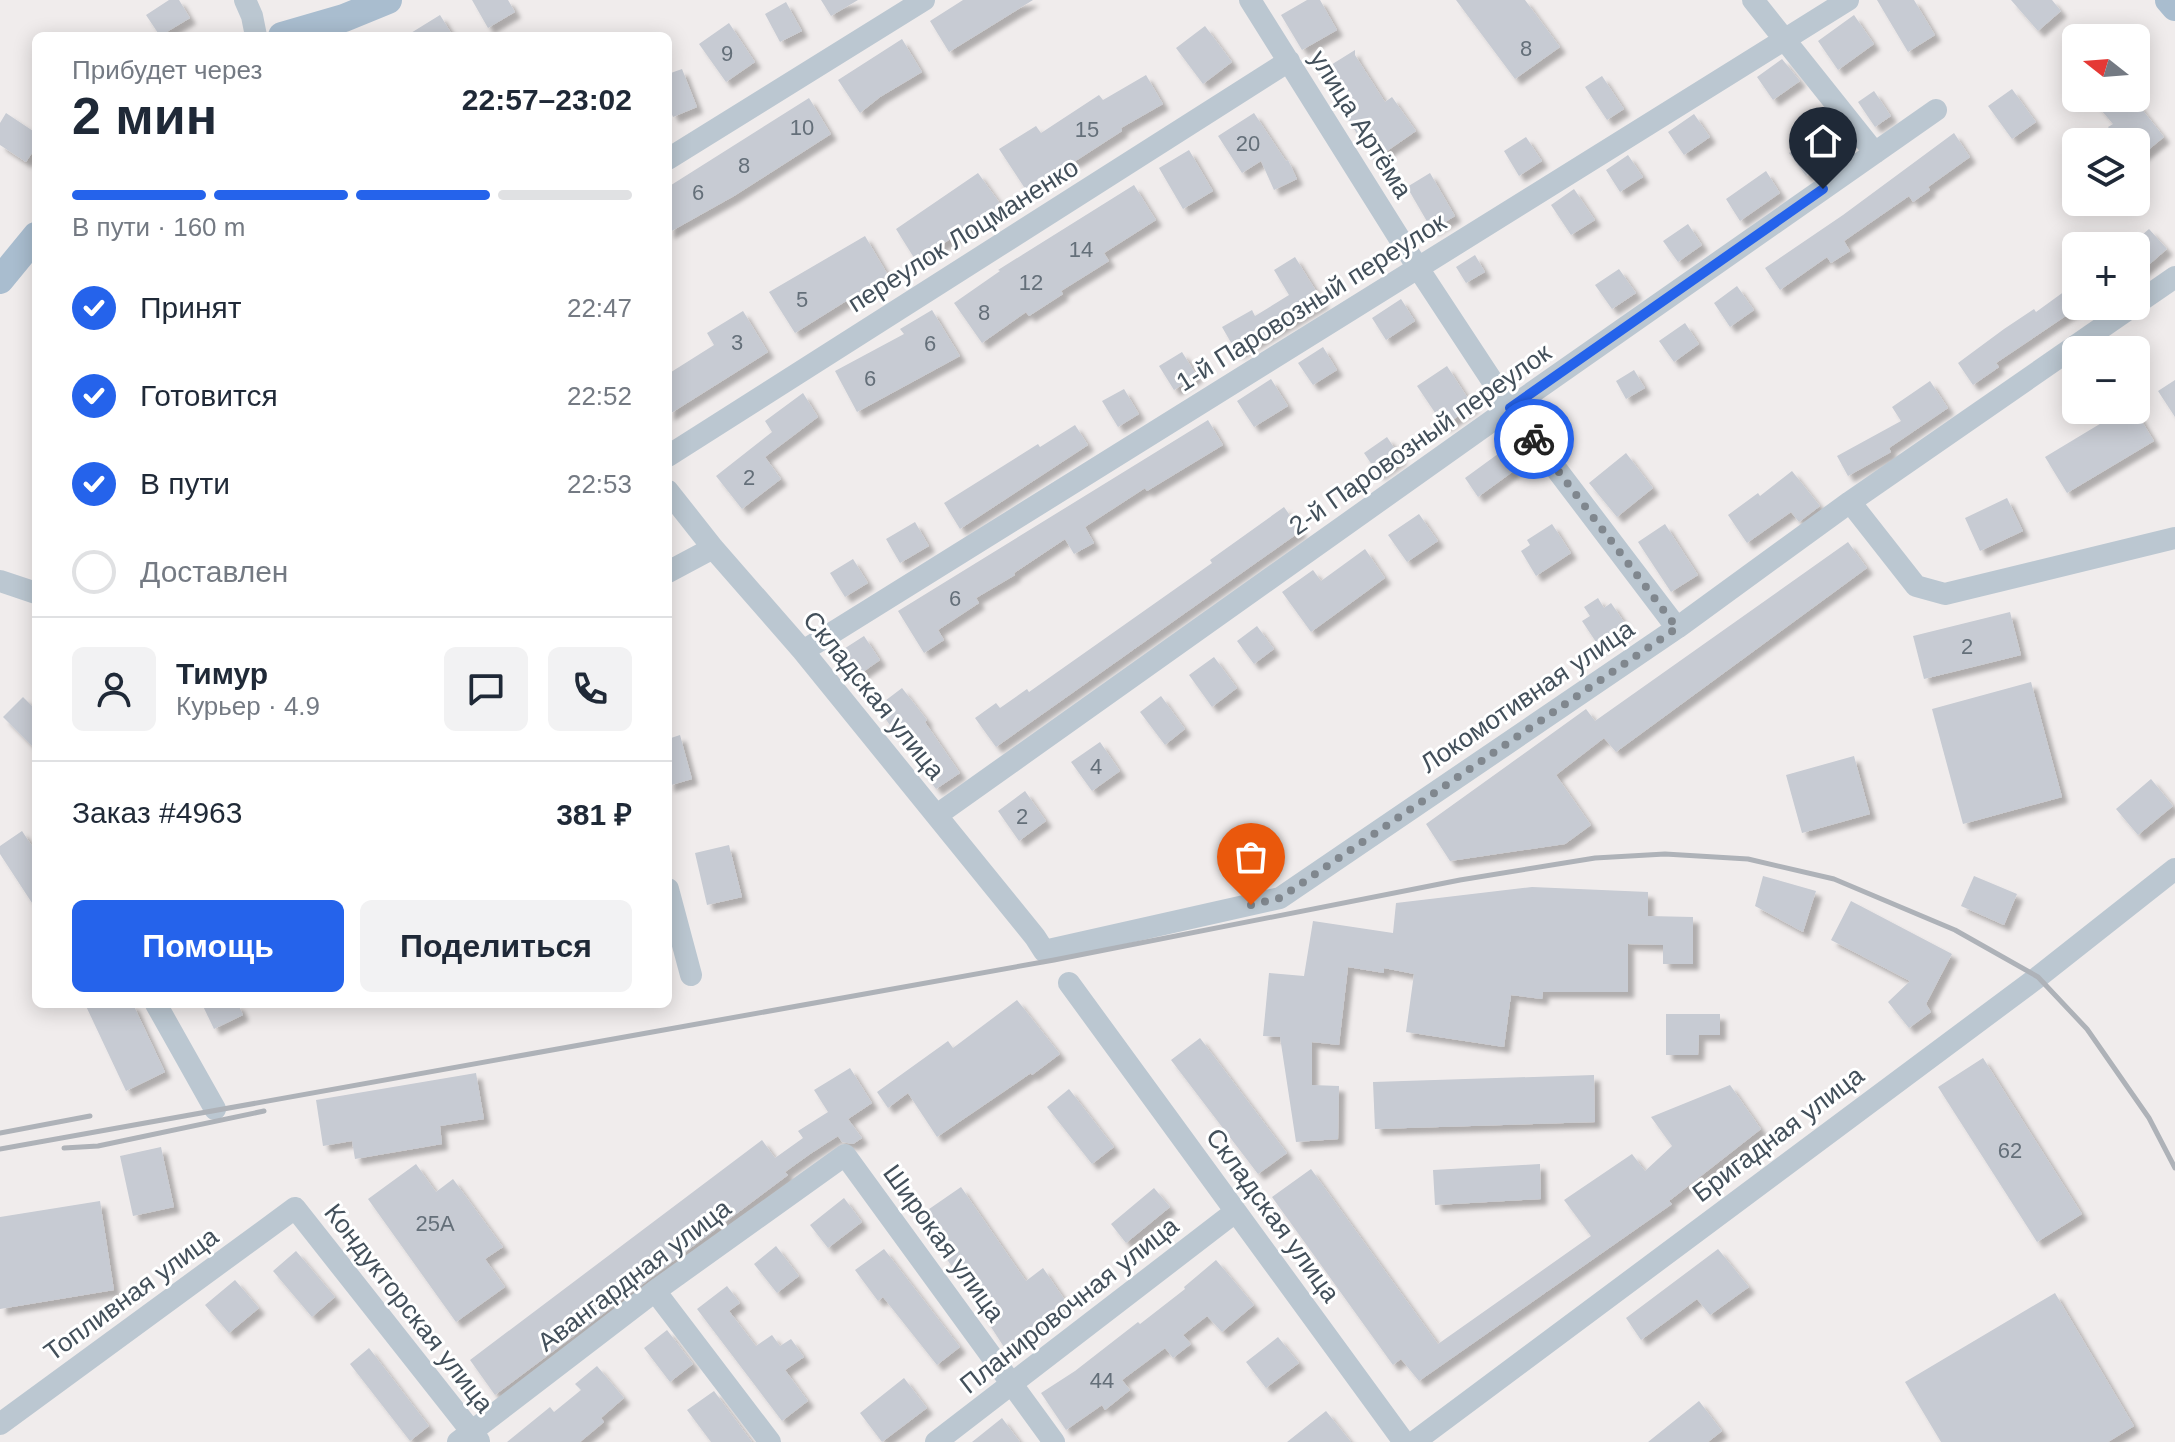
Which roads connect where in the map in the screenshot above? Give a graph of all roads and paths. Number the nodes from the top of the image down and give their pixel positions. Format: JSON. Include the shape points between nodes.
{"nodes":[{"id":1,"x":245,"y":0,"type":"edge"},
{"id":2,"x":388,"y":0,"type":"edge"},
{"id":3,"x":924,"y":0,"type":"edge"},
{"id":4,"x":1250,"y":0,"type":"edge"},
{"id":5,"x":1753,"y":0,"type":"edge"},
{"id":6,"x":1848,"y":0,"type":"edge"},
{"id":7,"x":2169,"y":0,"type":"edge"},
{"id":8,"x":2175,"y":7,"type":"edge"},
{"id":9,"x":255,"y":32,"type":"edge"},
{"id":10,"x":296,"y":32,"type":"edge"},
{"id":11,"x":1785,"y":39,"type":"junction"},
{"id":12,"x":1289,"y":61,"type":"junction"},
{"id":13,"x":1936,"y":110,"type":"dead end"},
{"id":14,"x":1875,"y":153,"type":"junction"},
{"id":15,"x":672,"y":157,"type":"edge"},
{"id":16,"x":32,"y":241,"type":"edge"},
{"id":17,"x":1418,"y":268,"type":"junction"},
{"id":18,"x":2175,"y":277,"type":"edge"},
{"id":19,"x":0,"y":280,"type":"edge"},
{"id":20,"x":2150,"y":294,"type":"edge"},
{"id":21,"x":2112,"y":320,"type":"edge"},
{"id":22,"x":1510,"y":408,"type":"junction"},
{"id":23,"x":672,"y":453,"type":"edge"},
{"id":24,"x":672,"y":496,"type":"edge"},
{"id":25,"x":1850,"y":502,"type":"junction"},
{"id":26,"x":2175,"y":538,"type":"edge"},
{"id":27,"x":713,"y":548,"type":"junction"},
{"id":28,"x":672,"y":570,"type":"edge"},
{"id":29,"x":0,"y":581,"type":"edge"},
{"id":30,"x":32,"y":592,"type":"edge"},
{"id":31,"x":1677,"y":628,"type":"junction"},
{"id":32,"x":803,"y":651,"type":"junction"},
{"id":33,"x":937,"y":815,"type":"junction"},
{"id":34,"x":2175,"y":869,"type":"edge"},
{"id":35,"x":672,"y":904,"type":"edge"},
{"id":36,"x":1035,"y":937,"type":"joint"},
{"id":37,"x":691,"y":975,"type":"dead end"},
{"id":38,"x":1069,"y":983,"type":"dead end"},
{"id":39,"x":158,"y":1008,"type":"edge"},
{"id":40,"x":215,"y":1109,"type":"dead end"},
{"id":41,"x":845,"y":1155,"type":"joint"},
{"id":42,"x":295,"y":1208,"type":"joint"},
{"id":43,"x":1235,"y":1212,"type":"junction"},
{"id":44,"x":655,"y":1291,"type":"junction"},
{"id":45,"x":1012,"y":1385,"type":"junction"},
{"id":46,"x":0,"y":1424,"type":"edge"},
{"id":47,"x":470,"y":1438,"type":"edge"},
{"id":48,"x":770,"y":1442,"type":"edge"},
{"id":49,"x":936,"y":1442,"type":"edge"},
{"id":50,"x":1054,"y":1442,"type":"edge"},
{"id":51,"x":1404,"y":1442,"type":"edge"},
{"id":52,"x":1414,"y":1442,"type":"edge"}],
"edges":[{"from":1,"to":9,"type":"street"},
{"from":2,"to":10,"type":"main road"},
{"from":3,"to":15,"type":"street"},
{"from":4,"to":12,"type":"street","name":"улица Артёма"},
{"from":5,"to":11,"type":"street"},
{"from":6,"to":11,"type":"street","name":"1-й Паровозный переулок"},
{"from":7,"to":8,"type":"main road"},
{"from":11,"to":14,"type":"street"},
{"from":11,"to":17,"type":"street","name":"1-й Паровозный переулок"},
{"from":12,"to":17,"type":"street","name":"улица Артёма"},
{"from":12,"to":23,"type":"street","name":"переулок Лоцманенко"},
{"from":13,"to":14,"type":"street","name":"2-й Паровозный переулок"},
{"from":14,"to":22,"type":"street","name":"2-й Паровозный переулок"},
{"from":16,"to":19,"type":"main road"},
{"from":17,"to":22,"type":"street","name":"улица Артёма"},
{"from":17,"to":32,"type":"street","name":"1-й Паровозный переулок"},
{"from":18,"to":20,"type":"street","name":"Локомотивная улица"},
{"from":21,"to":25,"type":"street","name":"Локомотивная улица"},
{"from":22,"to":31,"type":"street","name":"улица Артёма"},
{"from":22,"to":33,"type":"street","name":"2-й Паровозный переулок"},
{"from":24,"to":27,"type":"street","name":"Складская улица"},
{"from":25,"to":26,"type":"street","via":[[1916,586],[1945,594]]},
{"from":25,"to":31,"type":"street","name":"Локомотивная улица"},
{"from":27,"to":28,"type":"street"},
{"from":27,"to":32,"type":"street","name":"Складская улица"},
{"from":29,"to":30,"type":"street"},
{"from":31,"to":36,"type":"street","name":"Локомотивная улица","via":[[1280,898],[1044,951]]},
{"from":32,"to":33,"type":"street","name":"Складская улица"},
{"from":33,"to":36,"type":"street","name":"Складская улица"},
{"from":34,"to":52,"type":"street","name":"Бригадная улица"},
{"from":35,"to":37,"type":"street"},
{"from":38,"to":43,"type":"street","name":"Складская улица"},
{"from":39,"to":40,"type":"street"},
{"from":41,"to":44,"type":"street","name":"Авангардная улица"},
{"from":41,"to":45,"type":"street","name":"Широкая улица"},
{"from":42,"to":46,"type":"street","name":"Топливная улица"},
{"from":42,"to":47,"type":"street","name":"Кондукторская улица"},
{"from":43,"to":45,"type":"street","name":"Планировочная улица"},
{"from":43,"to":51,"type":"street","name":"Складская улица"},
{"from":44,"to":47,"type":"street","name":"Авангардная улица"},
{"from":44,"to":48,"type":"street"},
{"from":45,"to":49,"type":"street","name":"Планировочная улица"},
{"from":45,"to":50,"type":"street","name":"Широкая улица"}]}
